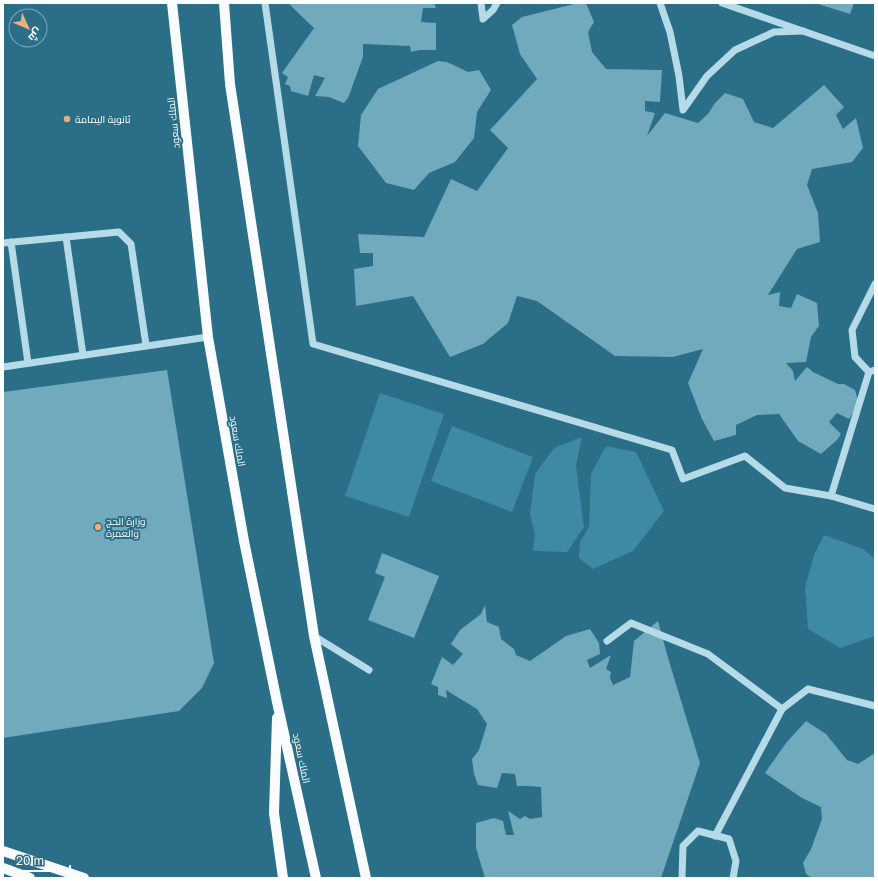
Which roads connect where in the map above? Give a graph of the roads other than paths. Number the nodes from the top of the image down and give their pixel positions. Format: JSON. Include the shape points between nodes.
{"nodes":[{"id":1,"x":172,"y":3,"type":"edge"},
{"id":2,"x":224,"y":3,"type":"edge"},
{"id":3,"x":265,"y":3,"type":"edge"},
{"id":4,"x":480,"y":3,"type":"edge"},
{"id":5,"x":497,"y":3,"type":"edge"},
{"id":6,"x":660,"y":3,"type":"edge"},
{"id":7,"x":722,"y":3,"type":"edge"},
{"id":8,"x":803,"y":31,"type":"junction"},
{"id":9,"x":859,"y":50,"type":"junction"},
{"id":10,"x":875,"y":56,"type":"edge"},
{"id":11,"x":875,"y":61,"type":"edge"},
{"id":12,"x":66,"y":237,"type":"junction"},
{"id":13,"x":11,"y":242,"type":"junction"},
{"id":14,"x":3,"y":243,"type":"edge"},
{"id":15,"x":875,"y":284,"type":"edge"},
{"id":16,"x":208,"y":337,"type":"junction"},
{"id":17,"x":146,"y":345,"type":"junction"},
{"id":18,"x":83,"y":355,"type":"junction"},
{"id":19,"x":28,"y":363,"type":"junction"},
{"id":20,"x":3,"y":367,"type":"edge"},
{"id":21,"x":872,"y":371,"type":"edge"},
{"id":22,"x":831,"y":496,"type":"junction"},
{"id":23,"x":875,"y":509,"type":"edge"},
{"id":24,"x":314,"y":636,"type":"junction"},
{"id":25,"x":607,"y":641,"type":"dead end"},
{"id":26,"x":369,"y":670,"type":"dead end"},
{"id":27,"x":277,"y":702,"type":"junction"},
{"id":28,"x":875,"y":706,"type":"edge"},
{"id":29,"x":782,"y":709,"type":"junction"},
{"id":30,"x":715,"y":836,"type":"junction"},
{"id":31,"x":3,"y":851,"type":"edge"},
{"id":32,"x":3,"y":868,"type":"edge"},
{"id":33,"x":30,"y":878,"type":"edge"},
{"id":34,"x":84,"y":878,"type":"edge"},
{"id":35,"x":283,"y":878,"type":"edge"},
{"id":36,"x":316,"y":878,"type":"edge"},
{"id":37,"x":366,"y":878,"type":"edge"},
{"id":38,"x":682,"y":878,"type":"edge"},
{"id":39,"x":733,"y":878,"type":"edge"}],
"edges":[{"from":1,"to":16,"type":"main road","name":"الملك سعود"},
{"from":2,"to":24,"type":"main road","via":[[230,84]]},
{"from":3,"to":22,"type":"street","via":[[313,344],[672,450],[683,479],[745,456],[786,488]]},
{"from":4,"to":5,"type":"street","via":[[483,20]]},
{"from":6,"to":8,"type":"street","via":[[670,32],[683,110],[707,76],[735,50],[774,32]]},
{"from":7,"to":8,"type":"street"},
{"from":8,"to":9,"type":"street"},
{"from":9,"to":10,"type":"street"},
{"from":9,"to":11,"type":"street"},
{"from":12,"to":13,"type":"street"},
{"from":12,"to":17,"type":"street","via":[[119,232],[131,244]]},
{"from":12,"to":18,"type":"street"},
{"from":13,"to":14,"type":"street"},
{"from":13,"to":19,"type":"street"},
{"from":15,"to":21,"type":"street","via":[[852,330],[855,357]]},
{"from":16,"to":17,"type":"street"},
{"from":16,"to":27,"type":"main road","name":"الملك سعود","via":[[244,541]]},
{"from":17,"to":18,"type":"street"},
{"from":18,"to":19,"type":"street"},
{"from":19,"to":20,"type":"street"},
{"from":21,"to":22,"type":"street"},
{"from":22,"to":23,"type":"street"},
{"from":24,"to":26,"type":"street"},
{"from":24,"to":37,"type":"main road"},
{"from":25,"to":29,"type":"street","via":[[631,623],[708,654]]},
{"from":27,"to":35,"type":"main road","via":[[274,813]]},
{"from":27,"to":36,"type":"main road","name":"الملك سعود"},
{"from":28,"to":29,"type":"street","via":[[808,690]]},
{"from":29,"to":30,"type":"street"},
{"from":30,"to":38,"type":"street","via":[[698,831],[683,846]]},
{"from":30,"to":39,"type":"street","via":[[729,839],[736,861]]},
{"from":31,"to":34,"type":"main road"},
{"from":32,"to":33,"type":"main road"}]}
